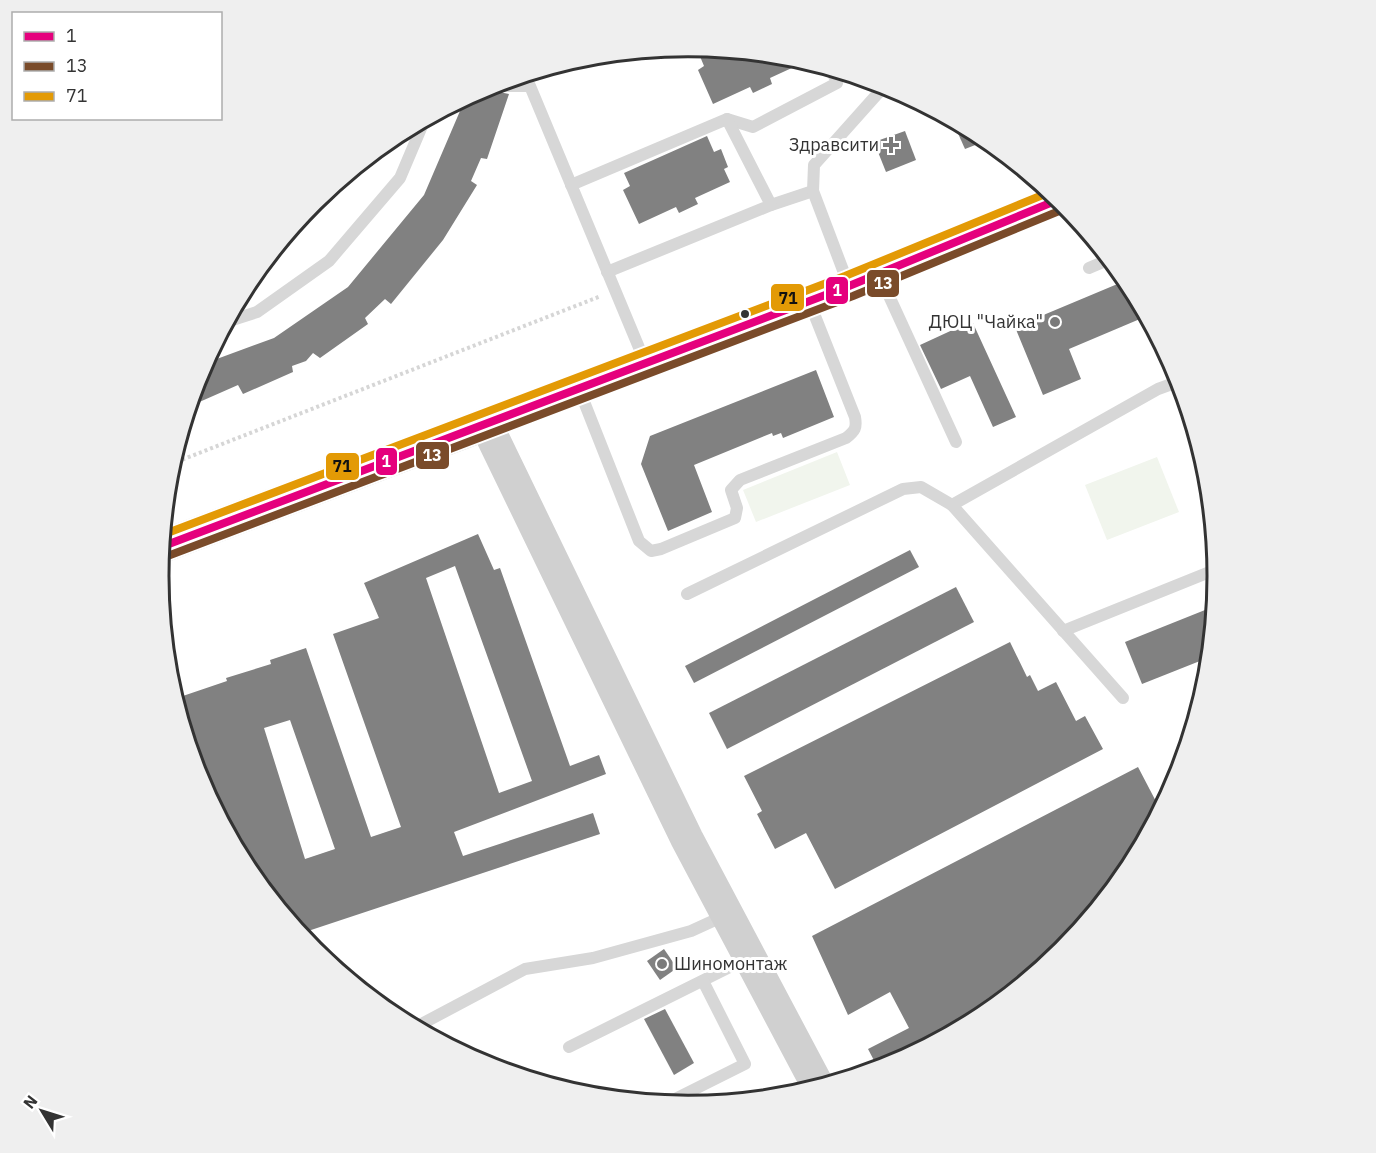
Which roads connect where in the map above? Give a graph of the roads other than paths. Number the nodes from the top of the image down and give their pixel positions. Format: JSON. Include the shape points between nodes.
{"nodes":[{"id":1,"x":835,"y":79,"type":"edge"},
{"id":2,"x":518,"y":86,"type":"edge"},
{"id":3,"x":878,"y":94,"type":"edge"},
{"id":4,"x":727,"y":119,"type":"junction"},
{"id":5,"x":419,"y":132,"type":"edge"},
{"id":6,"x":571,"y":185,"type":"junction"},
{"id":7,"x":813,"y":191,"type":"junction"},
{"id":8,"x":1049,"y":203,"type":"edge"},
{"id":9,"x":771,"y":206,"type":"junction"},
{"id":10,"x":1102,"y":263,"type":"edge"},
{"id":11,"x":1089,"y":268,"type":"dead end"},
{"id":12,"x":607,"y":272,"type":"junction"},
{"id":13,"x":879,"y":274,"type":"junction"},
{"id":14,"x":849,"y":286,"type":"junction"},
{"id":15,"x":809,"y":301,"type":"junction"},
{"id":16,"x":237,"y":318,"type":"edge"},
{"id":17,"x":646,"y":363,"type":"junction"},
{"id":18,"x":1170,"y":384,"type":"edge"},
{"id":19,"x":579,"y":389,"type":"junction"},
{"id":20,"x":486,"y":424,"type":"junction"},
{"id":21,"x":956,"y":442,"type":"dead end"},
{"id":22,"x":952,"y":505,"type":"junction"},
{"id":23,"x":170,"y":545,"type":"edge"},
{"id":24,"x":1208,"y":573,"type":"edge"},
{"id":25,"x":687,"y":594,"type":"dead end"},
{"id":26,"x":1063,"y":631,"type":"junction"},
{"id":27,"x":1123,"y":698,"type":"dead end"},
{"id":28,"x":726,"y":915,"type":"junction"},
{"id":29,"x":748,"y":958,"type":"junction"},
{"id":30,"x":703,"y":981,"type":"junction"},
{"id":31,"x":423,"y":1023,"type":"edge"},
{"id":32,"x":569,"y":1047,"type":"dead end"},
{"id":33,"x":815,"y":1080,"type":"edge"},
{"id":34,"x":681,"y":1096,"type":"edge"}],
"edges":[{"from":1,"to":4,"type":"lane","via":[[837,83],[753,127]]},
{"from":2,"to":6,"type":"lane","via":[[530,86]]},
{"from":3,"to":7,"type":"lane","via":[[814,165]]},
{"from":4,"to":6,"type":"lane"},
{"from":4,"to":9,"type":"lane"},
{"from":5,"to":16,"type":"lane","via":[[400,178],[329,261],[257,312]]},
{"from":6,"to":12,"type":"lane"},
{"from":7,"to":9,"type":"lane"},
{"from":7,"to":14,"type":"lane"},
{"from":8,"to":13,"type":"street"},
{"from":9,"to":12,"type":"lane"},
{"from":10,"to":11,"type":"lane"},
{"from":12,"to":17,"type":"lane"},
{"from":13,"to":14,"type":"street"},
{"from":13,"to":21,"type":"lane"},
{"from":14,"to":15,"type":"street"},
{"from":15,"to":17,"type":"street"},
{"from":15,"to":19,"type":"lane","via":[[855,417],[853,432],[740,480],[731,490],[737,508],[735,518],[661,549],[651,551],[639,541]]},
{"from":17,"to":19,"type":"street"},
{"from":18,"to":22,"type":"lane"},
{"from":19,"to":20,"type":"street"},
{"from":20,"to":23,"type":"main road"},
{"from":20,"to":28,"type":"main road"},
{"from":22,"to":25,"type":"lane","via":[[921,487],[903,489]]},
{"from":22,"to":26,"type":"lane"},
{"from":24,"to":26,"type":"lane"},
{"from":26,"to":27,"type":"lane"},
{"from":28,"to":29,"type":"main road"},
{"from":28,"to":31,"type":"lane","via":[[691,931],[593,958],[525,969]]},
{"from":29,"to":30,"type":"lane"},
{"from":29,"to":33,"type":"main road"},
{"from":30,"to":32,"type":"lane"},
{"from":30,"to":34,"type":"lane","via":[[745,1064]]}]}
